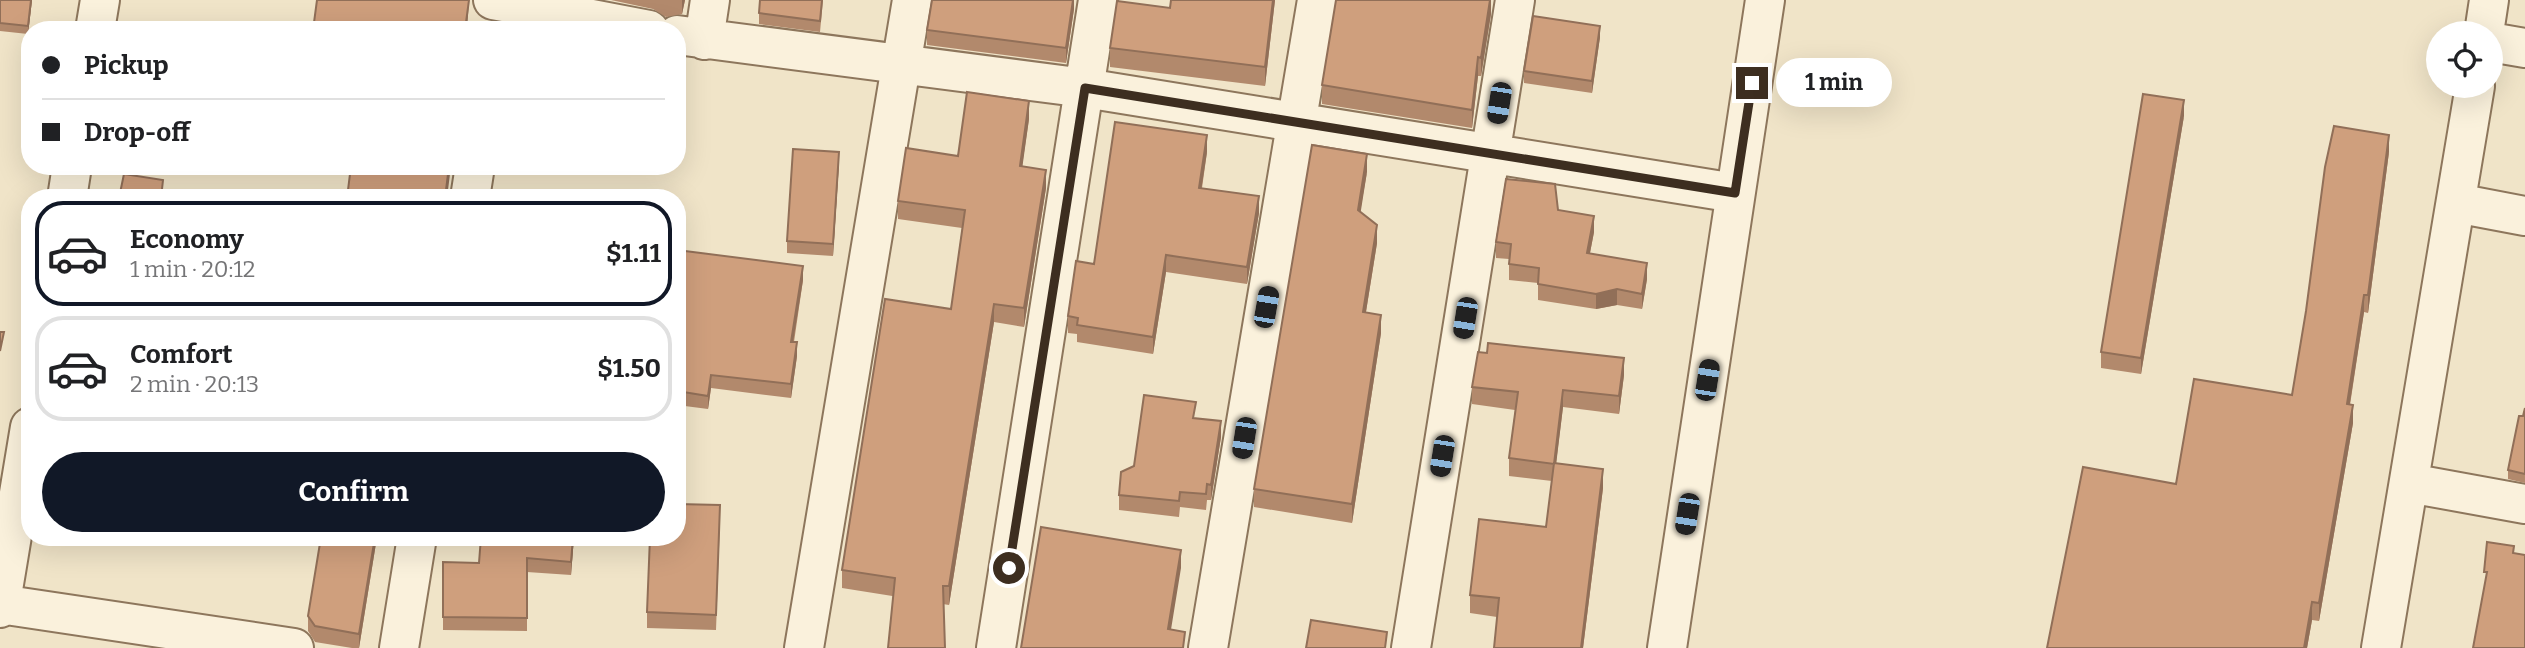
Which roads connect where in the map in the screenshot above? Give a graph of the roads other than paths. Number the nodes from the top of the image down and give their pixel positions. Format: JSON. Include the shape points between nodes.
{"nodes":[{"id":1,"x":100,"y":0,"type":"edge"},
{"id":2,"x":710,"y":0,"type":"edge"},
{"id":3,"x":912,"y":0,"type":"edge"},
{"id":4,"x":1098,"y":0,"type":"edge"},
{"id":5,"x":1317,"y":0,"type":"edge"},
{"id":6,"x":1515,"y":0,"type":"edge"},
{"id":7,"x":1765,"y":0,"type":"edge"},
{"id":8,"x":2489,"y":0,"type":"edge"},
{"id":9,"x":498,"y":8,"type":"edge"},
{"id":10,"x":96,"y":21,"type":"edge"},
{"id":11,"x":587,"y":21,"type":"edge"},
{"id":12,"x":2486,"y":21,"type":"edge"},
{"id":13,"x":690,"y":38,"type":"edge"},
{"id":14,"x":2503,"y":44,"type":"edge"},
{"id":15,"x":2525,"y":48,"type":"edge"},
{"id":16,"x":902,"y":65,"type":"junction"},
{"id":17,"x":1085,"y":88,"type":"junction"},
{"id":18,"x":2473,"y":98,"type":"edge"},
{"id":19,"x":1298,"y":123,"type":"junction"},
{"id":20,"x":1492,"y":154,"type":"junction"},
{"id":21,"x":1735,"y":193,"type":"junction"},
{"id":22,"x":2456,"y":203,"type":"junction"},
{"id":23,"x":2525,"y":216,"type":"edge"},
{"id":24,"x":21,"y":480,"type":"edge"},
{"id":25,"x":2409,"y":483,"type":"junction"},
{"id":26,"x":2525,"y":504,"type":"edge"},
{"id":27,"x":415,"y":546,"type":"edge"},
{"id":28,"x":0,"y":605,"type":"edge"},
{"id":29,"x":205,"y":641,"type":"edge"},
{"id":30,"x":294,"y":648,"type":"edge"},
{"id":31,"x":399,"y":648,"type":"edge"},
{"id":32,"x":804,"y":648,"type":"edge"},
{"id":33,"x":996,"y":648,"type":"edge"},
{"id":34,"x":1208,"y":648,"type":"edge"},
{"id":35,"x":1410,"y":648,"type":"edge"},
{"id":36,"x":1667,"y":648,"type":"edge"},
{"id":37,"x":2382,"y":648,"type":"edge"}],
"edges":[{"from":1,"to":10,"type":"street"},
{"from":2,"to":13,"type":"street"},
{"from":3,"to":16,"type":"street"},
{"from":4,"to":17,"type":"street"},
{"from":5,"to":19,"type":"street"},
{"from":6,"to":20,"type":"street"},
{"from":7,"to":21,"type":"street"},
{"from":8,"to":12,"type":"street"},
{"from":9,"to":11,"type":"street"},
{"from":13,"to":16,"type":"street"},
{"from":14,"to":15,"type":"street"},
{"from":16,"to":17,"type":"street"},
{"from":16,"to":32,"type":"street"},
{"from":17,"to":19,"type":"street"},
{"from":17,"to":33,"type":"street"},
{"from":18,"to":22,"type":"street"},
{"from":19,"to":20,"type":"street"},
{"from":19,"to":34,"type":"street"},
{"from":20,"to":21,"type":"street"},
{"from":20,"to":35,"type":"street"},
{"from":21,"to":36,"type":"street"},
{"from":22,"to":23,"type":"street"},
{"from":22,"to":25,"type":"street"},
{"from":24,"to":28,"type":"street"},
{"from":25,"to":26,"type":"street"},
{"from":25,"to":37,"type":"street"},
{"from":27,"to":31,"type":"street"},
{"from":28,"to":29,"type":"street"},
{"from":29,"to":30,"type":"street"}]}
